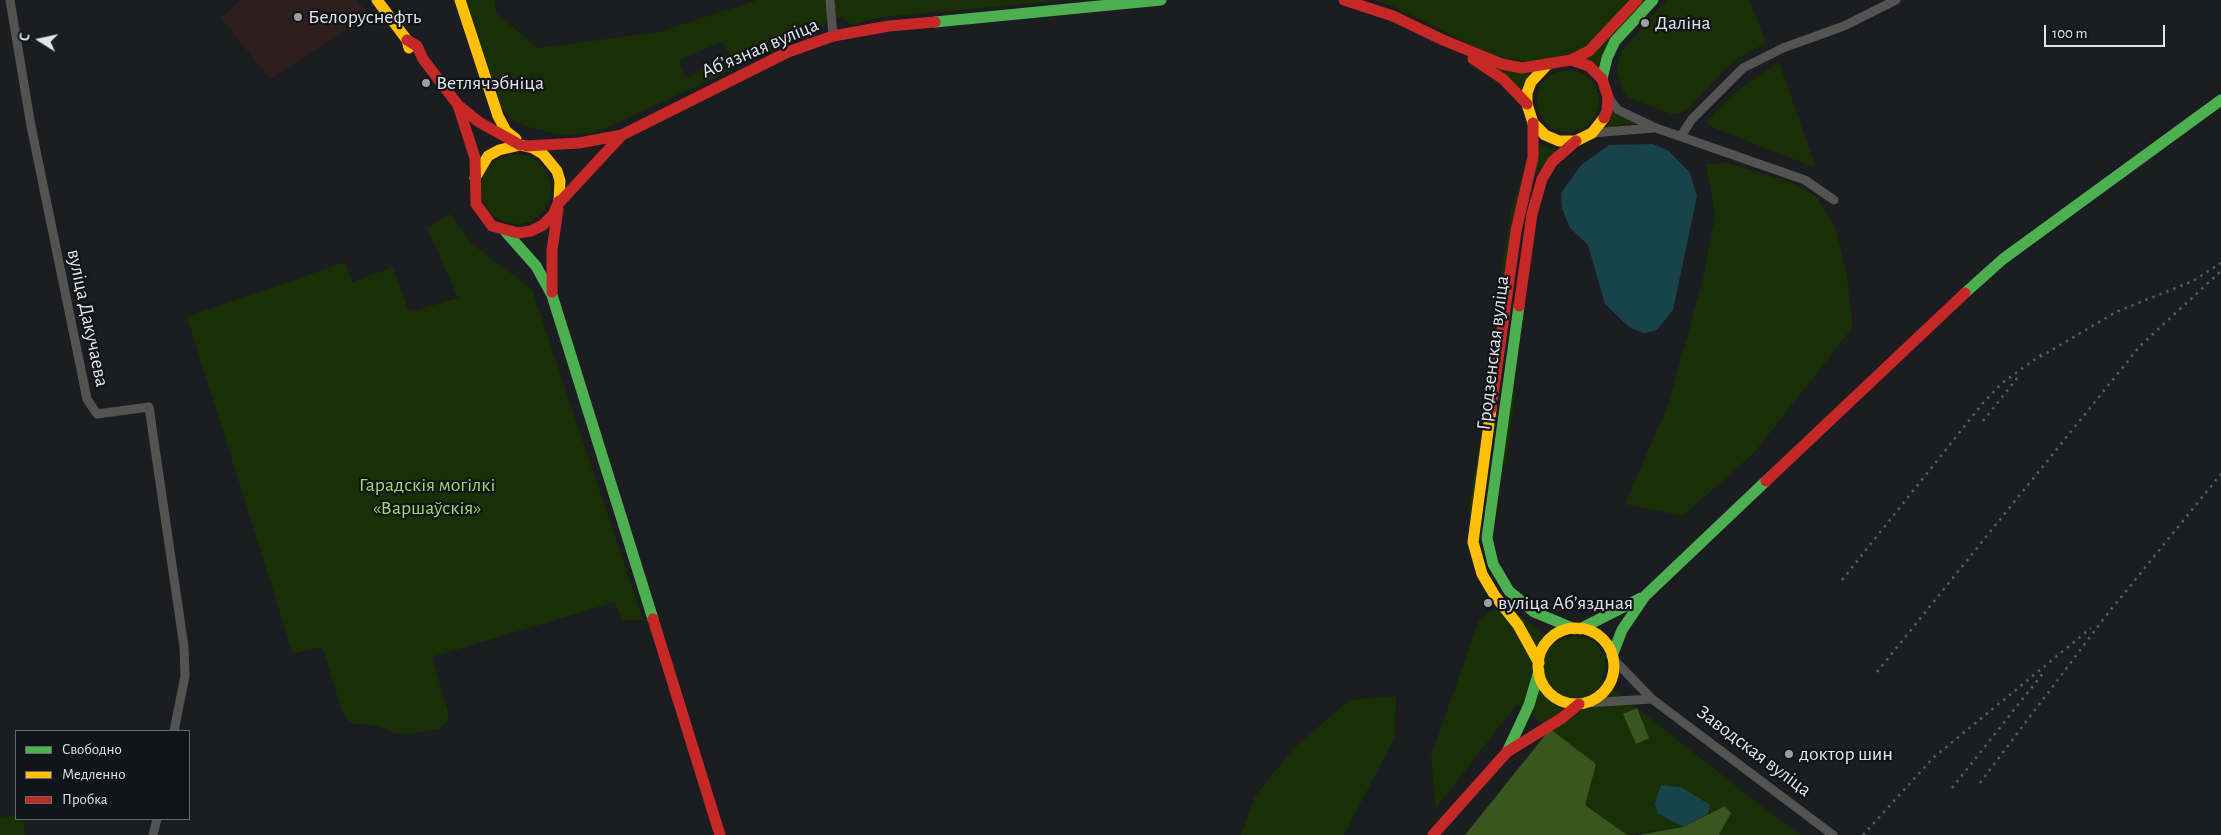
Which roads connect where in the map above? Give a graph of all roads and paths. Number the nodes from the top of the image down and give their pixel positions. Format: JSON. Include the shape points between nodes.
{"nodes":[{"id":1,"x":10,"y":0,"type":"edge"},
{"id":2,"x":377,"y":0,"type":"edge"},
{"id":3,"x":460,"y":0,"type":"edge"},
{"id":4,"x":830,"y":0,"type":"edge"},
{"id":5,"x":1161,"y":0,"type":"edge"},
{"id":6,"x":1344,"y":0,"type":"edge"},
{"id":7,"x":1637,"y":0,"type":"edge"},
{"id":8,"x":1653,"y":0,"type":"edge"},
{"id":9,"x":1896,"y":0,"type":"edge"},
{"id":10,"x":833,"y":36,"type":"junction"},
{"id":11,"x":1443,"y":40,"type":"junction"},
{"id":12,"x":1571,"y":60,"type":"junction"},
{"id":13,"x":1547,"y":66,"type":"junction"},
{"id":14,"x":1602,"y":79,"type":"junction"},
{"id":15,"x":488,"y":84,"type":"junction"},
{"id":16,"x":1608,"y":97,"type":"junction"},
{"id":17,"x":2220,"y":101,"type":"edge"},
{"id":18,"x":1527,"y":104,"type":"junction"},
{"id":19,"x":458,"y":105,"type":"junction"},
{"id":20,"x":479,"y":122,"type":"junction"},
{"id":21,"x":1533,"y":123,"type":"junction"},
{"id":22,"x":1656,"y":128,"type":"junction"},
{"id":23,"x":1592,"y":133,"type":"junction"},
{"id":24,"x":622,"y":135,"type":"junction"},
{"id":25,"x":1681,"y":136,"type":"junction"},
{"id":26,"x":1576,"y":141,"type":"junction"},
{"id":27,"x":523,"y":146,"type":"junction"},
{"id":28,"x":475,"y":178,"type":"junction"},
{"id":29,"x":1834,"y":200,"type":"dead end"},
{"id":30,"x":559,"y":203,"type":"junction"},
{"id":31,"x":504,"y":231,"type":"junction"},
{"id":32,"x":552,"y":295,"type":"junction"},
{"id":33,"x":1645,"y":596,"type":"junction"},
{"id":34,"x":1578,"y":629,"type":"junction"},
{"id":35,"x":1613,"y":658,"type":"junction"},
{"id":36,"x":1539,"y":667,"type":"junction"},
{"id":37,"x":1652,"y":699,"type":"junction"},
{"id":38,"x":1582,"y":704,"type":"junction"},
{"id":39,"x":174,"y":730,"type":"edge"},
{"id":40,"x":1507,"y":752,"type":"junction"},
{"id":41,"x":157,"y":820,"type":"edge"},
{"id":42,"x":153,"y":835,"type":"edge"},
{"id":43,"x":720,"y":835,"type":"edge"},
{"id":44,"x":1433,"y":835,"type":"edge"},
{"id":45,"x":1833,"y":835,"type":"edge"}],
"edges":[{"from":1,"to":39,"type":"street","name":"вуліца Дакучаева","via":[[31,126],[87,399],[97,414],[149,407],[184,647],[185,676]]},
{"from":2,"to":19,"type":"main road","via":[[407,40],[410,51],[423,59]]},
{"from":3,"to":15,"type":"main road"},
{"from":4,"to":10,"type":"street"},
{"from":5,"to":10,"type":"main road","name":"Абʼязная вуліца","via":[[889,26]]},
{"from":6,"to":11,"type":"main road","via":[[1393,16]]},
{"from":7,"to":12,"type":"main road","via":[[1589,51]]},
{"from":8,"to":14,"type":"main road","via":[[1615,41]]},
{"from":9,"to":25,"type":"street","via":[[1844,26],[1783,48],[1743,68],[1692,119]]},
{"from":10,"to":24,"type":"main road","name":"Абʼязная вуліца","via":[[780,56]]},
{"from":11,"to":13,"type":"main road","via":[[1502,64],[1522,68]]},
{"from":11,"to":18,"type":"main road","via":[[1503,79]]},
{"from":12,"to":13,"type":"main road"},
{"from":12,"to":14,"type":"main road","via":[[1588,66]]},
{"from":13,"to":18,"type":"main road","via":[[1531,82]]},
{"from":14,"to":16,"type":"main road"},
{"from":15,"to":20,"type":"main road","via":[[490,113],[486,120]]},
{"from":15,"to":27,"type":"main road","via":[[506,131]]},
{"from":16,"to":22,"type":"street","via":[[1618,110]]},
{"from":16,"to":23,"type":"main road","via":[[1607,111]]},
{"from":17,"to":33,"type":"main road","via":[[2003,259]]},
{"from":18,"to":21,"type":"main road"},
{"from":19,"to":20,"type":"main road"},
{"from":19,"to":28,"type":"main road","via":[[471,142]]},
{"from":20,"to":27,"type":"main road"},
{"from":21,"to":26,"type":"main road","via":[[1552,138]]},
{"from":21,"to":36,"type":"main road","name":"Гродзенская вуліца","via":[[1533,157],[1516,231],[1473,542],[1482,574],[1518,625]]},
{"from":22,"to":23,"type":"street"},
{"from":22,"to":25,"type":"street"},
{"from":23,"to":26,"type":"main road"},
{"from":24,"to":27,"type":"main road","name":"Абʼязная вуліца","via":[[579,143]]},
{"from":24,"to":30,"type":"main road","name":"Абʼязная вуліца"},
{"from":25,"to":29,"type":"street","via":[[1805,180]]},
{"from":26,"to":34,"type":"main road","name":"Гродзенская вуліца","via":[[1552,162],[1542,179],[1530,223],[1487,538],[1493,564],[1509,591],[1534,612]]},
{"from":27,"to":28,"type":"main road","via":[[498,150],[488,156]]},
{"from":27,"to":30,"type":"main road","via":[[543,154],[557,171],[561,187]]},
{"from":28,"to":31,"type":"main road","via":[[476,204],[482,216],[492,226]]},
{"from":30,"to":31,"type":"main road","via":[[543,225],[518,233]]},
{"from":30,"to":32,"type":"main road","via":[[552,250]]},
{"from":31,"to":32,"type":"main road","via":[[536,266]]},
{"from":32,"to":43,"type":"main road"},
{"from":33,"to":34,"type":"main road"},
{"from":33,"to":35,"type":"main road","via":[[1622,630]]},
{"from":34,"to":35,"type":"main road","via":[[1600,637]]},
{"from":34,"to":36,"type":"main road","via":[[1566,630],[1550,639],[1544,646]]},
{"from":35,"to":37,"type":"street","name":"Заводская вуліца"},
{"from":35,"to":38,"type":"main road","via":[[1613,673],[1608,687],[1598,697]]},
{"from":36,"to":38,"type":"main road","via":[[1543,684],[1552,695],[1564,702]]},
{"from":36,"to":40,"type":"main road","via":[[1529,705]]},
{"from":37,"to":38,"type":"street"},
{"from":37,"to":45,"type":"street","name":"Заводская вуліца"},
{"from":38,"to":40,"type":"main road"},
{"from":40,"to":44,"type":"main road"},
{"from":41,"to":42,"type":"street"}]}
